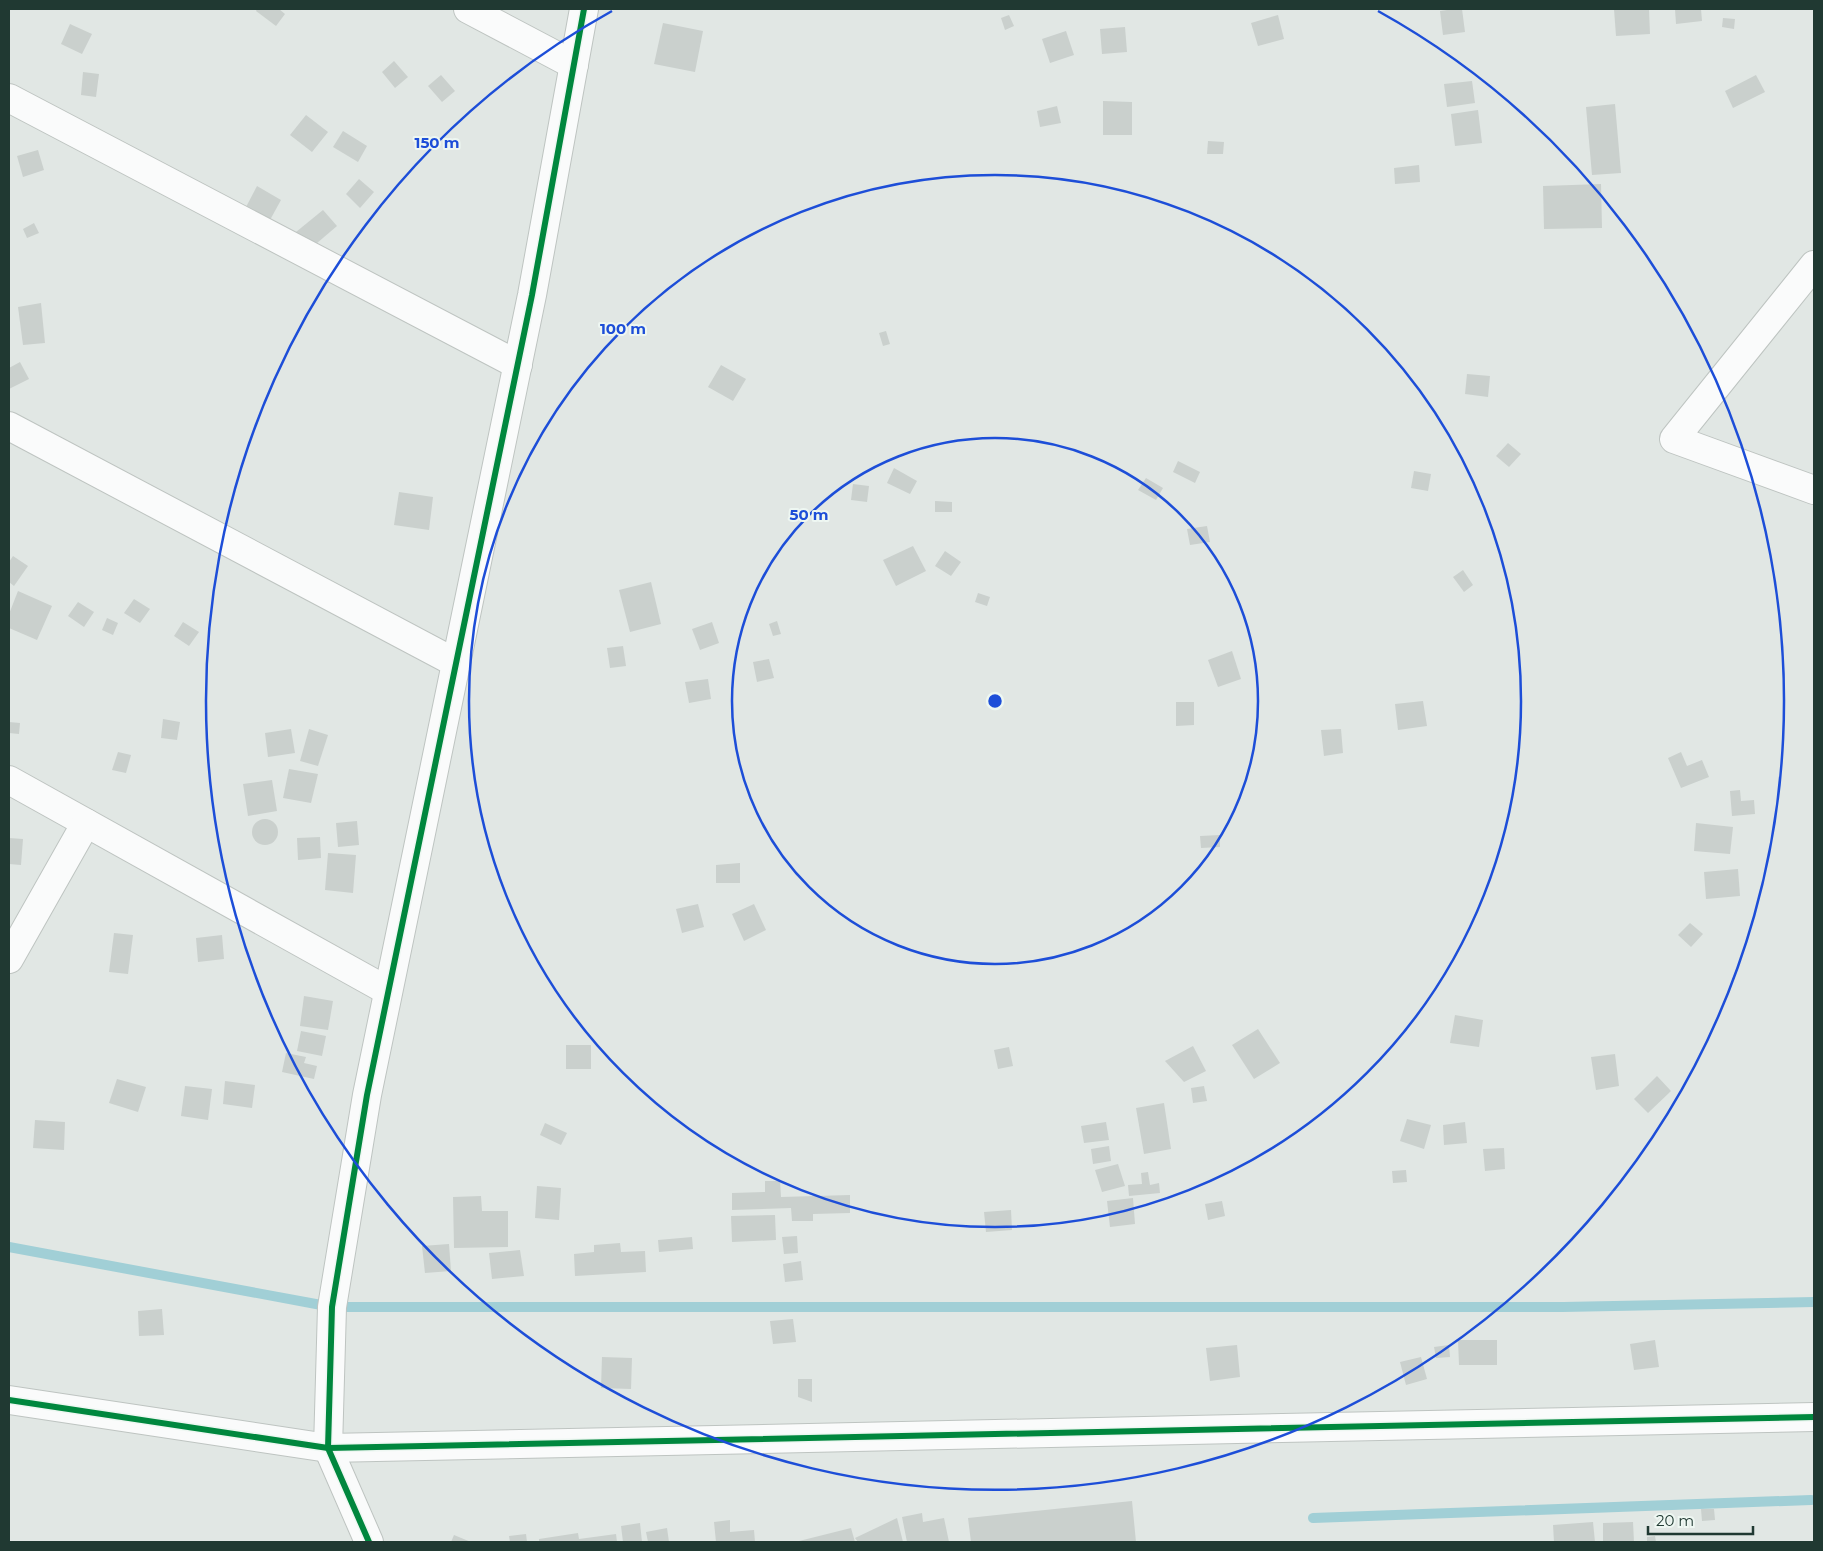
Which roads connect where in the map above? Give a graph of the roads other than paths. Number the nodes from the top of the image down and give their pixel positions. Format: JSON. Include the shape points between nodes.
{"nodes":[{"id":1,"x":468,"y":9,"type":"edge"},
{"id":2,"x":584,"y":9,"type":"edge"},
{"id":3,"x":574,"y":65,"type":"junction"},
{"id":4,"x":9,"y":98,"type":"edge"},
{"id":5,"x":1814,"y":265,"type":"edge"},
{"id":6,"x":518,"y":366,"type":"junction"},
{"id":7,"x":9,"y":426,"type":"edge"},
{"id":8,"x":1814,"y":490,"type":"edge"},
{"id":9,"x":456,"y":662,"type":"junction"},
{"id":10,"x":9,"y":780,"type":"edge"},
{"id":11,"x":86,"y":823,"type":"junction"},
{"id":12,"x":9,"y":959,"type":"edge"},
{"id":13,"x":388,"y":991,"type":"junction"},
{"id":14,"x":9,"y":1400,"type":"edge"},
{"id":15,"x":1814,"y":1417,"type":"edge"},
{"id":16,"x":328,"y":1448,"type":"junction"},
{"id":17,"x":368,"y":1542,"type":"edge"}],
"edges":[{"from":1,"to":3,"type":"street"},
{"from":2,"to":3,"type":"street"},
{"from":3,"to":6,"type":"street"},
{"from":4,"to":6,"type":"street"},
{"from":5,"to":8,"type":"street","via":[[1674,439]]},
{"from":6,"to":9,"type":"street"},
{"from":7,"to":9,"type":"street"},
{"from":9,"to":13,"type":"street"},
{"from":10,"to":11,"type":"street"},
{"from":11,"to":12,"type":"street"},
{"from":11,"to":13,"type":"street"},
{"from":13,"to":16,"type":"street","via":[[367,1095],[332,1307]]},
{"from":14,"to":16,"type":"street"},
{"from":15,"to":16,"type":"street"},
{"from":16,"to":17,"type":"street"}]}
